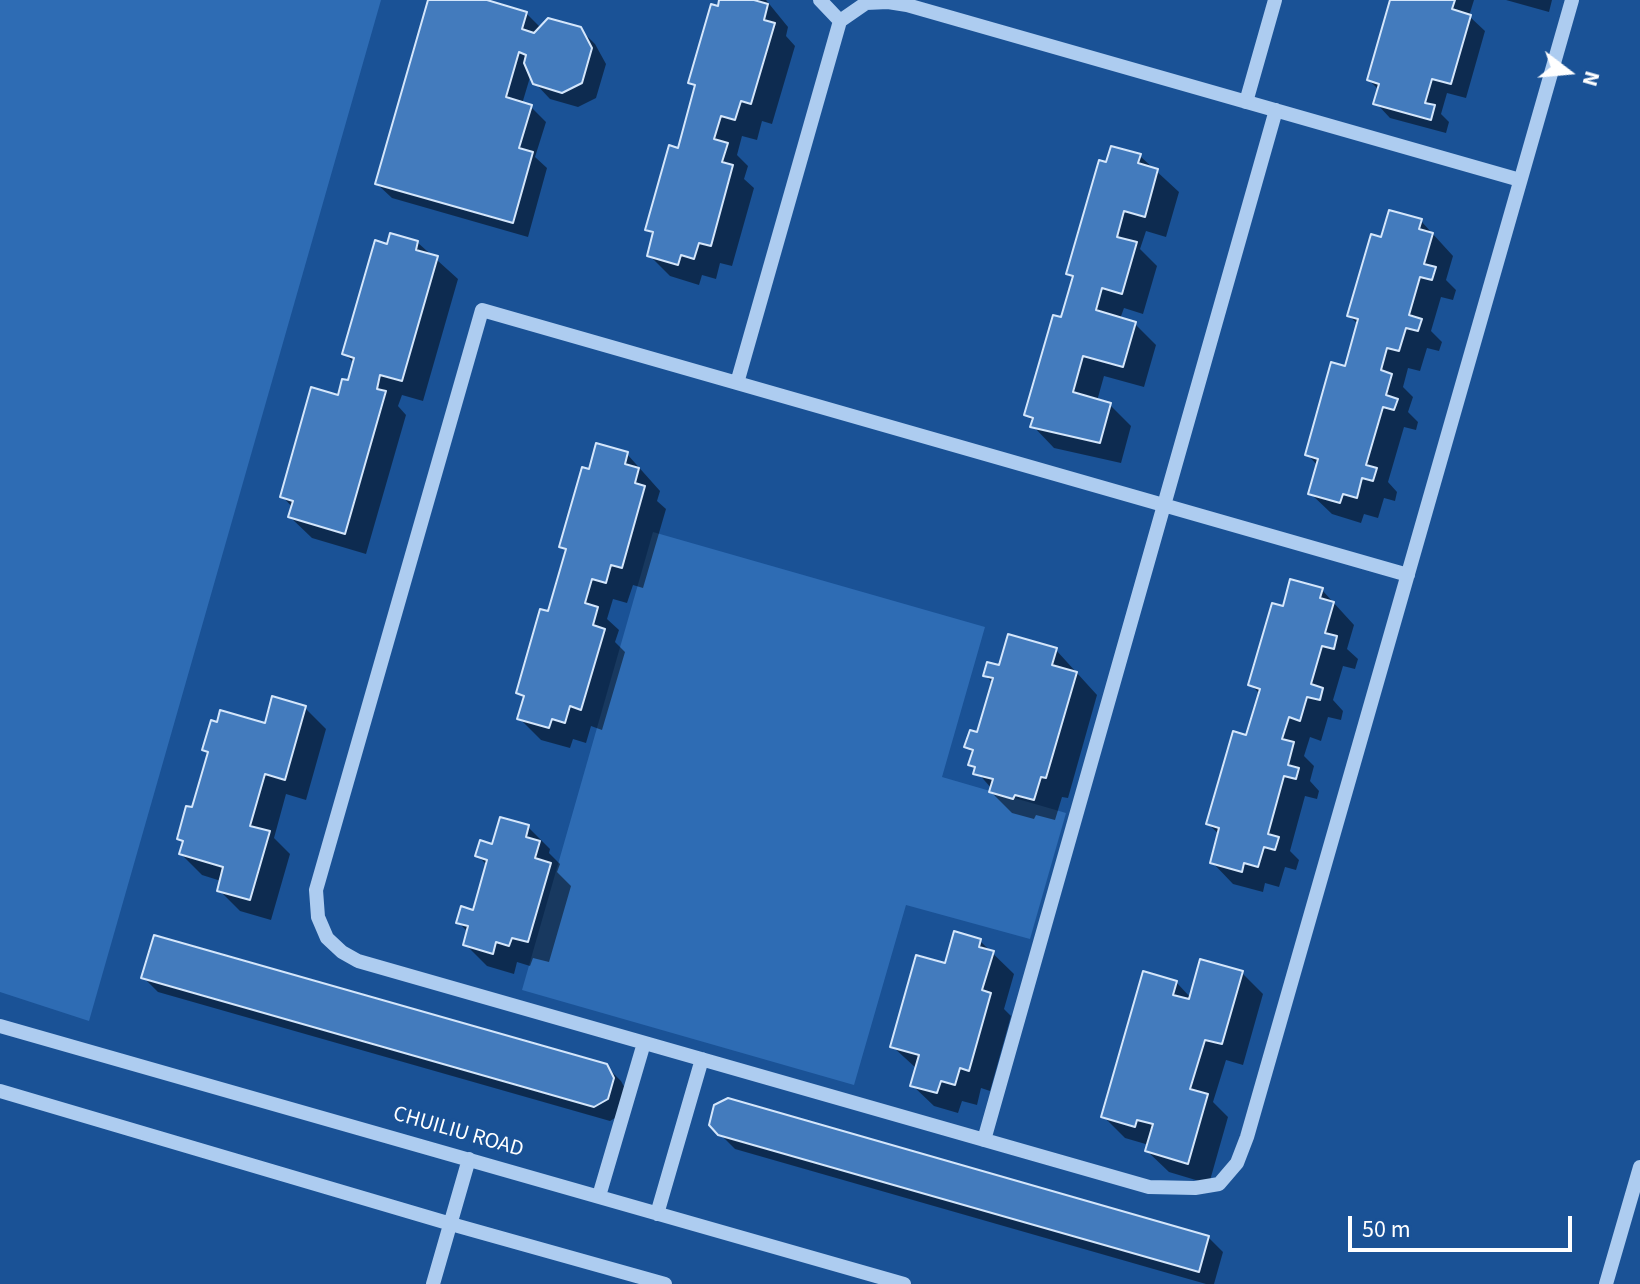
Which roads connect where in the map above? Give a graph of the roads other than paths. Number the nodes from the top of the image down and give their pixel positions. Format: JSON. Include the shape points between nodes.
{"nodes":[{"id":1,"x":820,"y":0,"type":"edge"},
{"id":2,"x":1275,"y":0,"type":"edge"},
{"id":3,"x":1572,"y":0,"type":"edge"},
{"id":4,"x":840,"y":21,"type":"junction"},
{"id":5,"x":1246,"y":102,"type":"junction"},
{"id":6,"x":1276,"y":110,"type":"junction"},
{"id":7,"x":1520,"y":180,"type":"junction"},
{"id":8,"x":737,"y":383,"type":"junction"},
{"id":9,"x":1165,"y":506,"type":"junction"},
{"id":10,"x":1408,"y":575,"type":"junction"},
{"id":11,"x":0,"y":1026,"type":"edge"},
{"id":12,"x":644,"y":1043,"type":"junction"},
{"id":13,"x":702,"y":1059,"type":"junction"},
{"id":14,"x":0,"y":1091,"type":"edge"},
{"id":15,"x":984,"y":1140,"type":"junction"},
{"id":16,"x":469,"y":1159,"type":"junction"},
{"id":17,"x":1640,"y":1167,"type":"edge"},
{"id":18,"x":599,"y":1196,"type":"junction"},
{"id":19,"x":657,"y":1214,"type":"junction"},
{"id":20,"x":451,"y":1224,"type":"junction"},
{"id":21,"x":433,"y":1284,"type":"edge"},
{"id":22,"x":665,"y":1284,"type":"edge"},
{"id":23,"x":904,"y":1284,"type":"edge"},
{"id":24,"x":1606,"y":1284,"type":"edge"}],
"edges":[{"from":1,"to":4,"type":"street"},
{"from":2,"to":5,"type":"street"},
{"from":3,"to":7,"type":"street"},
{"from":4,"to":5,"type":"street","via":[[866,3],[907,5]]},
{"from":4,"to":8,"type":"street"},
{"from":5,"to":6,"type":"street"},
{"from":6,"to":7,"type":"street"},
{"from":6,"to":9,"type":"street"},
{"from":7,"to":10,"type":"street"},
{"from":8,"to":9,"type":"street"},
{"from":8,"to":12,"type":"street","via":[[482,310],[316,890],[318,917],[327,938],[358,961]]},
{"from":9,"to":10,"type":"street"},
{"from":9,"to":15,"type":"street"},
{"from":10,"to":15,"type":"street","via":[[1237,1163],[1219,1184],[1149,1187]]},
{"from":11,"to":16,"type":"street","name":"CHUILIU ROAD"},
{"from":12,"to":13,"type":"street"},
{"from":12,"to":18,"type":"street"},
{"from":13,"to":15,"type":"street"},
{"from":13,"to":19,"type":"street"},
{"from":14,"to":20,"type":"street"},
{"from":16,"to":18,"type":"street","name":"CHUILIU ROAD"},
{"from":16,"to":20,"type":"street"},
{"from":17,"to":24,"type":"street"},
{"from":18,"to":19,"type":"street","name":"CHUILIU ROAD"},
{"from":19,"to":23,"type":"street","name":"CHUILIU ROAD"},
{"from":20,"to":21,"type":"street"},
{"from":20,"to":22,"type":"street"}]}
